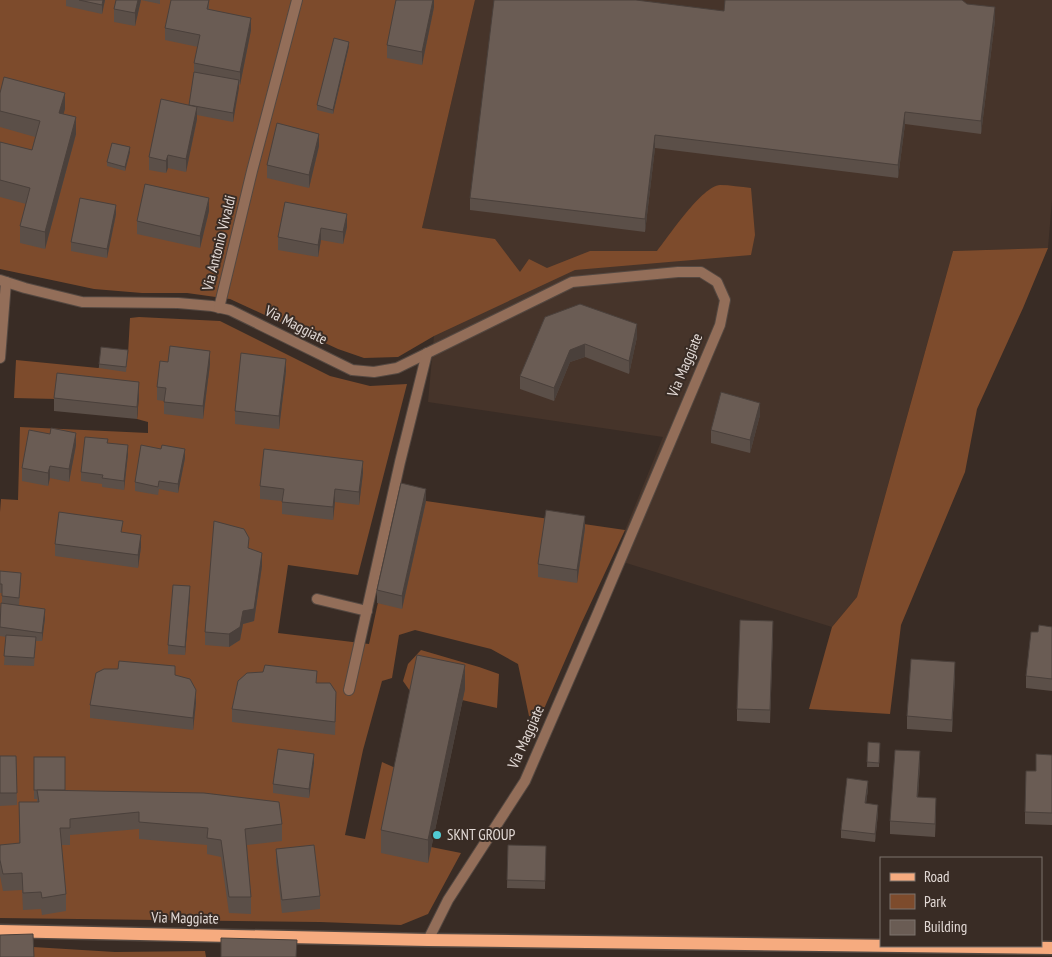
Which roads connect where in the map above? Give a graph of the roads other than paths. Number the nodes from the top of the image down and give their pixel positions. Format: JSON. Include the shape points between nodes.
{"nodes":[{"id":1,"x":297,"y":0,"type":"edge"},
{"id":2,"x":3,"y":281,"type":"edge"},
{"id":3,"x":219,"y":308,"type":"junction"},
{"id":4,"x":427,"y":353,"type":"junction"},
{"id":5,"x":0,"y":358,"type":"edge"},
{"id":6,"x":317,"y":600,"type":"dead end"},
{"id":7,"x":366,"y":611,"type":"junction"},
{"id":8,"x":349,"y":690,"type":"dead end"},
{"id":9,"x":0,"y":931,"type":"edge"},
{"id":10,"x":428,"y":940,"type":"junction"},
{"id":11,"x":880,"y":946,"type":"edge"},
{"id":12,"x":974,"y":947,"type":"edge"},
{"id":13,"x":1052,"y":948,"type":"edge"}],
"edges":[{"from":1,"to":3,"type":"street","name":"Via Antonio Vivaldi"},
{"from":2,"to":3,"type":"street","name":"Via Antonio Vivaldi","via":[[82,302],[178,303]]},
{"from":2,"to":5,"type":"street"},
{"from":3,"to":4,"type":"street","name":"Via Maggiate","via":[[230,310],[352,370],[374,372],[397,368]]},
{"from":4,"to":7,"type":"street"},
{"from":4,"to":10,"type":"street","name":"Via Maggiate","via":[[572,282],[701,272],[716,282],[725,300],[720,325],[525,781],[448,900]]},
{"from":6,"to":7,"type":"street"},
{"from":7,"to":8,"type":"street"},
{"from":9,"to":10,"type":"main road","name":"Via Maggiate"},
{"from":10,"to":11,"type":"main road","name":"Via Maggiate"},
{"from":12,"to":13,"type":"main road","name":"Via Maggiate"}]}
